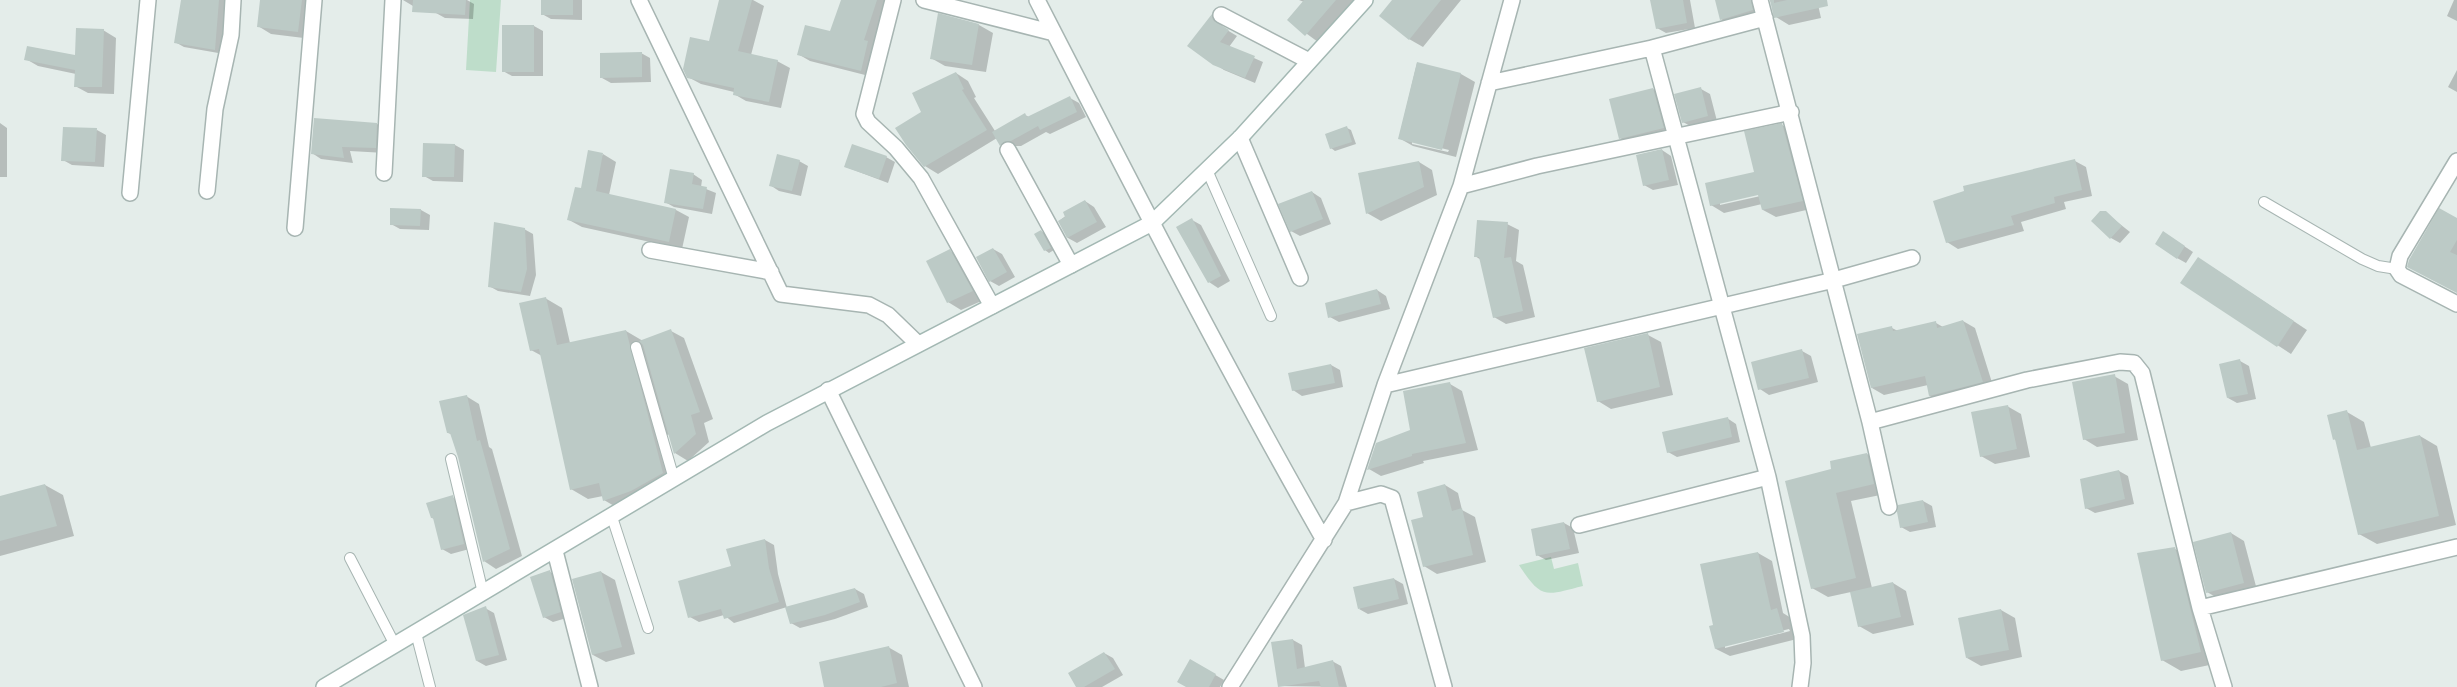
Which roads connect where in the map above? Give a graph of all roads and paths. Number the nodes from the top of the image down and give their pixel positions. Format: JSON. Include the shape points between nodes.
{"nodes":[{"id":1,"x":148,"y":0,"type":"edge"},
{"id":2,"x":233,"y":0,"type":"edge"},
{"id":3,"x":314,"y":0,"type":"edge"},
{"id":4,"x":393,"y":0,"type":"edge"},
{"id":5,"x":639,"y":0,"type":"edge"},
{"id":6,"x":893,"y":0,"type":"edge"},
{"id":7,"x":924,"y":0,"type":"edge"},
{"id":8,"x":1037,"y":0,"type":"edge"},
{"id":9,"x":1365,"y":0,"type":"edge"},
{"id":10,"x":1512,"y":0,"type":"edge"},
{"id":11,"x":1760,"y":0,"type":"edge"},
{"id":12,"x":1221,"y":15,"type":"dead end"},
{"id":13,"x":1765,"y":18,"type":"junction"},
{"id":14,"x":1054,"y":33,"type":"junction"},
{"id":15,"x":1652,"y":48,"type":"junction"},
{"id":16,"x":1309,"y":61,"type":"junction"},
{"id":17,"x":1489,"y":83,"type":"junction"},
{"id":18,"x":1791,"y":112,"type":"junction"},
{"id":19,"x":1677,"y":136,"type":"junction"},
{"id":20,"x":1240,"y":138,"type":"junction"},
{"id":21,"x":1008,"y":150,"type":"dead end"},
{"id":22,"x":2457,"y":160,"type":"edge"},
{"id":23,"x":1207,"y":170,"type":"junction"},
{"id":24,"x":384,"y":173,"type":"dead end"},
{"id":25,"x":1461,"y":186,"type":"junction"},
{"id":26,"x":207,"y":191,"type":"dead end"},
{"id":27,"x":130,"y":193,"type":"dead end"},
{"id":28,"x":2264,"y":202,"type":"dead end"},
{"id":29,"x":1152,"y":223,"type":"junction"},
{"id":30,"x":295,"y":228,"type":"dead end"},
{"id":31,"x":650,"y":250,"type":"dead end"},
{"id":32,"x":1912,"y":258,"type":"dead end"},
{"id":33,"x":1072,"y":265,"type":"junction"},
{"id":34,"x":2397,"y":269,"type":"junction"},
{"id":35,"x":771,"y":272,"type":"junction"},
{"id":36,"x":1300,"y":278,"type":"dead end"},
{"id":37,"x":1834,"y":280,"type":"junction"},
{"id":38,"x":2457,"y":304,"type":"edge"},
{"id":39,"x":992,"y":306,"type":"junction"},
{"id":40,"x":1720,"y":306,"type":"junction"},
{"id":41,"x":1271,"y":316,"type":"dead end"},
{"id":42,"x":918,"y":344,"type":"junction"},
{"id":43,"x":636,"y":347,"type":"dead end"},
{"id":44,"x":1386,"y":385,"type":"junction"},
{"id":45,"x":828,"y":390,"type":"junction"},
{"id":46,"x":1870,"y":422,"type":"junction"},
{"id":47,"x":451,"y":459,"type":"dead end"},
{"id":48,"x":1768,"y":477,"type":"junction"},
{"id":49,"x":674,"y":479,"type":"junction"},
{"id":50,"x":1346,"y":503,"type":"junction"},
{"id":51,"x":1889,"y":507,"type":"dead end"},
{"id":52,"x":612,"y":517,"type":"junction"},
{"id":53,"x":1579,"y":525,"type":"dead end"},
{"id":54,"x":1324,"y":540,"type":"junction"},
{"id":55,"x":2457,"y":547,"type":"edge"},
{"id":56,"x":555,"y":551,"type":"junction"},
{"id":57,"x":350,"y":558,"type":"dead end"},
{"id":58,"x":484,"y":593,"type":"junction"},
{"id":59,"x":2200,"y":608,"type":"junction"},
{"id":60,"x":648,"y":628,"type":"dead end"},
{"id":61,"x":416,"y":633,"type":"junction"},
{"id":62,"x":395,"y":646,"type":"junction"},
{"id":63,"x":324,"y":687,"type":"edge"},
{"id":64,"x":430,"y":687,"type":"edge"},
{"id":65,"x":590,"y":687,"type":"edge"},
{"id":66,"x":974,"y":687,"type":"edge"},
{"id":67,"x":1230,"y":687,"type":"edge"},
{"id":68,"x":1444,"y":687,"type":"edge"},
{"id":69,"x":1800,"y":687,"type":"edge"},
{"id":70,"x":2224,"y":687,"type":"edge"}],
"edges":[{"from":1,"to":27,"type":"street"},
{"from":2,"to":26,"type":"street","via":[[231,35],[215,110]]},
{"from":3,"to":30,"type":"street"},
{"from":4,"to":24,"type":"street"},
{"from":5,"to":35,"type":"street"},
{"from":6,"to":39,"type":"street","via":[[864,114],[920,178]]},
{"from":7,"to":14,"type":"street"},
{"from":8,"to":14,"type":"street"},
{"from":9,"to":16,"type":"street"},
{"from":10,"to":17,"type":"street"},
{"from":11,"to":13,"type":"street"},
{"from":12,"to":16,"type":"street"},
{"from":13,"to":15,"type":"street"},
{"from":13,"to":18,"type":"street"},
{"from":14,"to":29,"type":"street"},
{"from":15,"to":17,"type":"street"},
{"from":15,"to":19,"type":"street"},
{"from":16,"to":20,"type":"street"},
{"from":17,"to":25,"type":"street"},
{"from":18,"to":19,"type":"street"},
{"from":18,"to":37,"type":"street"},
{"from":19,"to":25,"type":"street","via":[[1536,166]]},
{"from":19,"to":40,"type":"street"},
{"from":20,"to":23,"type":"street"},
{"from":20,"to":36,"type":"street"},
{"from":21,"to":33,"type":"street"},
{"from":22,"to":34,"type":"street","via":[[2400,256]]},
{"from":23,"to":29,"type":"street"},
{"from":23,"to":41,"type":"lane"},
{"from":25,"to":44,"type":"street"},
{"from":28,"to":34,"type":"lane","via":[[2362,259]]},
{"from":29,"to":33,"type":"street"},
{"from":29,"to":54,"type":"street"},
{"from":31,"to":35,"type":"street"},
{"from":32,"to":37,"type":"street"},
{"from":33,"to":39,"type":"street"},
{"from":34,"to":38,"type":"street","via":[[2401,276]]},
{"from":35,"to":42,"type":"street","via":[[781,294],[869,305],[888,315]]},
{"from":37,"to":40,"type":"street"},
{"from":37,"to":46,"type":"street"},
{"from":39,"to":42,"type":"street"},
{"from":40,"to":44,"type":"street"},
{"from":40,"to":48,"type":"street"},
{"from":42,"to":45,"type":"street"},
{"from":43,"to":49,"type":"lane"},
{"from":44,"to":50,"type":"street"},
{"from":45,"to":49,"type":"street"},
{"from":45,"to":66,"type":"street"},
{"from":46,"to":51,"type":"street"},
{"from":46,"to":59,"type":"street","via":[[2027,380],[2120,362],[2134,364],[2142,373]]},
{"from":47,"to":58,"type":"lane"},
{"from":48,"to":53,"type":"street"},
{"from":48,"to":69,"type":"street","via":[[1802,636]]},
{"from":49,"to":52,"type":"street"},
{"from":50,"to":54,"type":"street"},
{"from":50,"to":68,"type":"street","via":[[1381,494],[1392,498]]},
{"from":52,"to":56,"type":"street"},
{"from":52,"to":60,"type":"lane"},
{"from":54,"to":67,"type":"street"},
{"from":55,"to":59,"type":"street"},
{"from":56,"to":58,"type":"street"},
{"from":56,"to":65,"type":"street"},
{"from":57,"to":62,"type":"lane"},
{"from":58,"to":61,"type":"street"},
{"from":59,"to":70,"type":"street"},
{"from":61,"to":62,"type":"street"},
{"from":61,"to":64,"type":"lane"},
{"from":62,"to":63,"type":"street"}]}
